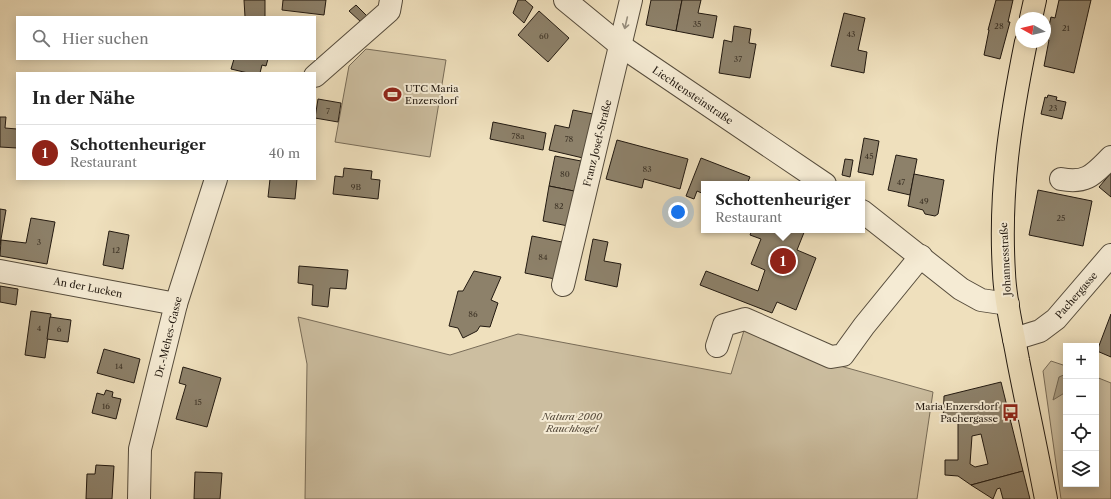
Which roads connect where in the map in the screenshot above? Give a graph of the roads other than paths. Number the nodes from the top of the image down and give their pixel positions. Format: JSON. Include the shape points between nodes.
{"nodes":[{"id":1,"x":391,"y":0,"type":"edge"},
{"id":2,"x":565,"y":0,"type":"edge"},
{"id":3,"x":632,"y":0,"type":"edge"},
{"id":4,"x":1035,"y":0,"type":"edge"},
{"id":5,"x":1032,"y":12,"type":"edge"},
{"id":6,"x":621,"y":46,"type":"junction"},
{"id":7,"x":1025,"y":48,"type":"edge"},
{"id":8,"x":316,"y":75,"type":"edge"},
{"id":9,"x":1111,"y":156,"type":"edge"},
{"id":10,"x":1061,"y":179,"type":"dead end"},
{"id":11,"x":216,"y":180,"type":"edge"},
{"id":12,"x":820,"y":181,"type":"edge"},
{"id":13,"x":865,"y":213,"type":"edge"},
{"id":14,"x":1111,"y":255,"type":"edge"},
{"id":15,"x":921,"y":256,"type":"junction"},
{"id":16,"x":0,"y":271,"type":"edge"},
{"id":17,"x":563,"y":285,"type":"dead end"},
{"id":18,"x":176,"y":304,"type":"junction"},
{"id":19,"x":1008,"y":304,"type":"junction"},
{"id":20,"x":1014,"y":339,"type":"junction"},
{"id":21,"x":717,"y":346,"type":"dead end"},
{"id":22,"x":139,"y":499,"type":"edge"},
{"id":23,"x":1046,"y":499,"type":"edge"}],
"edges":[{"from":1,"to":8,"type":"street","via":[[389,11]]},
{"from":2,"to":6,"type":"street","name":"Liechtensteinstraße"},
{"from":3,"to":6,"type":"street","name":"Franz Josef-Straße","one_way":true},
{"from":4,"to":5,"type":"main road"},
{"from":6,"to":12,"type":"street","name":"Liechtensteinstraße"},
{"from":6,"to":17,"type":"street","name":"Franz Josef-Straße"},
{"from":7,"to":19,"type":"main road","name":"Johannesstraße","via":[[1006,157],[1003,207],[1004,266]]},
{"from":9,"to":10,"type":"street","via":[[1094,174],[1082,181]]},
{"from":11,"to":18,"type":"street","name":"Dr.-Mehes-Gasse"},
{"from":13,"to":15,"type":"street"},
{"from":14,"to":20,"type":"street","name":"Pachergasse","via":[[1056,319],[1040,331]]},
{"from":15,"to":19,"type":"street","via":[[961,289],[980,300]]},
{"from":15,"to":21,"type":"street","via":[[843,355],[831,356],[745,319],[724,325]]},
{"from":16,"to":18,"type":"street","name":"An der Lucken"},
{"from":18,"to":22,"type":"street","name":"Dr.-Mehes-Gasse","via":[[140,449]]},
{"from":19,"to":20,"type":"main road","name":"Johannesstraße"},
{"from":20,"to":23,"type":"main road","name":"Johannesstraße"}]}
